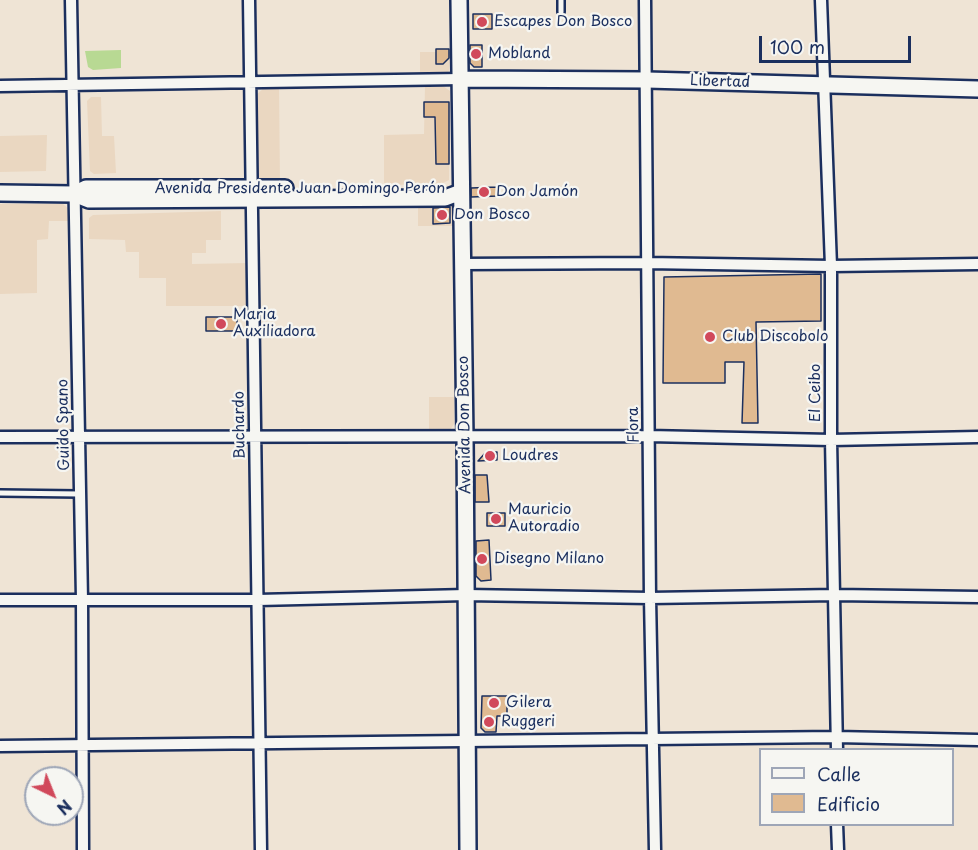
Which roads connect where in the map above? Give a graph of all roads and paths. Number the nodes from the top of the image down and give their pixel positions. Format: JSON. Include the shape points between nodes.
{"nodes":[{"id":1,"x":72,"y":0,"type":"edge"},
{"id":2,"x":249,"y":0,"type":"edge"},
{"id":3,"x":459,"y":0,"type":"edge"},
{"id":4,"x":561,"y":0,"type":"edge"},
{"id":5,"x":645,"y":0,"type":"edge"},
{"id":6,"x":821,"y":0,"type":"edge"},
{"id":7,"x":561,"y":12,"type":"dead end"},
{"id":8,"x":461,"y":79,"type":"junction"},
{"id":9,"x":647,"y":80,"type":"junction"},
{"id":10,"x":250,"y":82,"type":"junction"},
{"id":11,"x":73,"y":84,"type":"junction"},
{"id":12,"x":823,"y":85,"type":"junction"},
{"id":13,"x":0,"y":86,"type":"edge"},
{"id":14,"x":978,"y":88,"type":"edge"},
{"id":15,"x":461,"y":192,"type":"junction"},
{"id":16,"x":0,"y":193,"type":"edge"},
{"id":17,"x":252,"y":193,"type":"junction"},
{"id":18,"x":74,"y":194,"type":"junction"},
{"id":19,"x":647,"y":263,"type":"junction"},
{"id":20,"x":462,"y":264,"type":"junction"},
{"id":21,"x":978,"y":264,"type":"edge"},
{"id":22,"x":831,"y":266,"type":"junction"},
{"id":23,"x":79,"y":436,"type":"junction"},
{"id":24,"x":649,"y":436,"type":"junction"},
{"id":25,"x":0,"y":437,"type":"edge"},
{"id":26,"x":255,"y":437,"type":"junction"},
{"id":27,"x":465,"y":437,"type":"junction"},
{"id":28,"x":978,"y":437,"type":"edge"},
{"id":29,"x":831,"y":440,"type":"junction"},
{"id":30,"x":0,"y":493,"type":"edge"},
{"id":31,"x":80,"y":494,"type":"junction"},
{"id":32,"x":466,"y":595,"type":"junction"},
{"id":33,"x":835,"y":595,"type":"junction"},
{"id":34,"x":650,"y":597,"type":"junction"},
{"id":35,"x":978,"y":597,"type":"edge"},
{"id":36,"x":82,"y":599,"type":"junction"},
{"id":37,"x":0,"y":600,"type":"edge"},
{"id":38,"x":258,"y":600,"type":"junction"},
{"id":39,"x":836,"y":737,"type":"junction"},
{"id":40,"x":652,"y":739,"type":"junction"},
{"id":41,"x":978,"y":740,"type":"edge"},
{"id":42,"x":467,"y":742,"type":"junction"},
{"id":43,"x":260,"y":744,"type":"junction"},
{"id":44,"x":83,"y":745,"type":"junction"},
{"id":45,"x":0,"y":746,"type":"edge"},
{"id":46,"x":837,"y":748,"type":"edge"},
{"id":47,"x":837,"y":826,"type":"edge"},
{"id":48,"x":82,"y":850,"type":"edge"},
{"id":49,"x":261,"y":850,"type":"edge"},
{"id":50,"x":468,"y":850,"type":"edge"},
{"id":51,"x":655,"y":850,"type":"edge"},
{"id":52,"x":838,"y":850,"type":"edge"}],
"edges":[{"from":1,"to":11,"type":"street","name":"Guido Spano"},
{"from":2,"to":10,"type":"street","name":"Buchardo"},
{"from":3,"to":8,"type":"main road","name":"Avenida Don Bosco"},
{"from":4,"to":7,"type":"lane"},
{"from":5,"to":9,"type":"street","name":"Flora"},
{"from":6,"to":12,"type":"street","name":"El Ceibo"},
{"from":8,"to":9,"type":"main road","name":"Libertad"},
{"from":8,"to":10,"type":"street"},
{"from":8,"to":15,"type":"main road","name":"Avenida Don Bosco"},
{"from":9,"to":12,"type":"main road","name":"Libertad"},
{"from":9,"to":19,"type":"street","name":"Flora"},
{"from":10,"to":11,"type":"street"},
{"from":10,"to":17,"type":"street","name":"Buchardo"},
{"from":11,"to":13,"type":"street"},
{"from":11,"to":18,"type":"street","name":"Guido Spano"},
{"from":12,"to":14,"type":"main road","name":"Libertad"},
{"from":12,"to":22,"type":"street","name":"El Ceibo"},
{"from":15,"to":17,"type":"main road","name":"Avenida Presidente Juan Domingo Perón","via":[[445,188]]},
{"from":15,"to":20,"type":"main road","name":"Avenida Don Bosco"},
{"from":16,"to":18,"type":"main road","name":"Avenida Presidente Juan Domingo Perón"},
{"from":17,"to":18,"type":"main road","name":"Avenida Presidente Juan Domingo Perón","via":[[86,188]]},
{"from":17,"to":26,"type":"street","name":"Buchardo"},
{"from":18,"to":23,"type":"street","name":"Guido Spano"},
{"from":19,"to":20,"type":"street"},
{"from":19,"to":22,"type":"street"},
{"from":19,"to":24,"type":"street","name":"Flora"},
{"from":20,"to":27,"type":"main road","name":"Avenida Don Bosco"},
{"from":21,"to":22,"type":"street"},
{"from":22,"to":29,"type":"street","name":"El Ceibo"},
{"from":23,"to":25,"type":"street"},
{"from":23,"to":26,"type":"street"},
{"from":23,"to":31,"type":"street","name":"Guido Spano"},
{"from":24,"to":27,"type":"street"},
{"from":24,"to":29,"type":"street"},
{"from":24,"to":34,"type":"street","name":"Flora"},
{"from":26,"to":27,"type":"street"},
{"from":26,"to":38,"type":"street","name":"Buchardo"},
{"from":27,"to":32,"type":"main road","name":"Avenida Don Bosco"},
{"from":28,"to":29,"type":"street"},
{"from":29,"to":33,"type":"street","name":"El Ceibo"},
{"from":30,"to":31,"type":"lane"},
{"from":31,"to":36,"type":"street","name":"Guido Spano"},
{"from":32,"to":34,"type":"street"},
{"from":32,"to":38,"type":"street"},
{"from":32,"to":42,"type":"main road","name":"Avenida Don Bosco"},
{"from":33,"to":34,"type":"street"},
{"from":33,"to":35,"type":"street"},
{"from":33,"to":39,"type":"street","name":"El Ceibo"},
{"from":34,"to":40,"type":"street","name":"Flora"},
{"from":36,"to":37,"type":"street"},
{"from":36,"to":38,"type":"street"},
{"from":36,"to":44,"type":"street","name":"Guido Spano"},
{"from":38,"to":43,"type":"street","name":"Buchardo"},
{"from":39,"to":40,"type":"street"},
{"from":39,"to":41,"type":"street"},
{"from":39,"to":46,"type":"street","name":"El Ceibo"},
{"from":40,"to":42,"type":"street"},
{"from":40,"to":51,"type":"street","name":"Flora"},
{"from":42,"to":43,"type":"street"},
{"from":42,"to":50,"type":"main road","name":"Avenida Don Bosco"},
{"from":43,"to":44,"type":"street"},
{"from":43,"to":49,"type":"street","name":"Buchardo"},
{"from":44,"to":45,"type":"street"},
{"from":44,"to":48,"type":"street","name":"Guido Spano"},
{"from":47,"to":52,"type":"street"}]}
